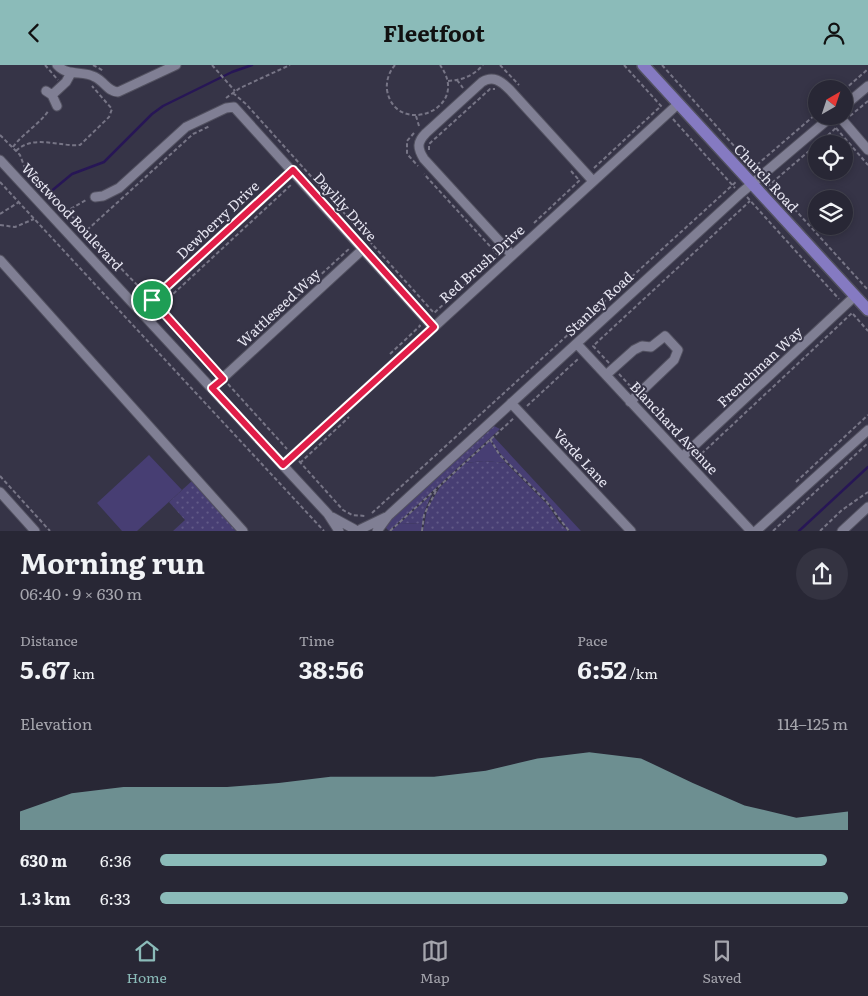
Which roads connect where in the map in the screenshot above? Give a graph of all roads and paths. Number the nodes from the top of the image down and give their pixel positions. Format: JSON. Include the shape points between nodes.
{"nodes":[{"id":1,"x":44,"y":65,"type":"edge"},
{"id":2,"x":58,"y":65,"type":"edge"},
{"id":3,"x":93,"y":65,"type":"edge"},
{"id":4,"x":176,"y":65,"type":"edge"},
{"id":5,"x":212,"y":65,"type":"edge"},
{"id":6,"x":395,"y":65,"type":"edge"},
{"id":7,"x":440,"y":65,"type":"edge"},
{"id":8,"x":483,"y":65,"type":"edge"},
{"id":9,"x":500,"y":65,"type":"edge"},
{"id":10,"x":643,"y":65,"type":"edge"},
{"id":11,"x":868,"y":69,"type":"edge"},
{"id":12,"x":105,"y":72,"type":"dead end"},
{"id":13,"x":71,"y":73,"type":"junction"},
{"id":14,"x":448,"y":81,"type":"junction"},
{"id":15,"x":853,"y":82,"type":"edge"},
{"id":16,"x":89,"y":83,"type":"dead end"},
{"id":17,"x":63,"y":85,"type":"junction"},
{"id":18,"x":868,"y":86,"type":"edge"},
{"id":19,"x":520,"y":87,"type":"dead end"},
{"id":20,"x":497,"y":89,"type":"dead end"},
{"id":21,"x":853,"y":98,"type":"edge"},
{"id":22,"x":52,"y":99,"type":"joint"},
{"id":23,"x":678,"y":104,"type":"junction"},
{"id":24,"x":661,"y":106,"type":"dead end"},
{"id":25,"x":416,"y":116,"type":"junction"},
{"id":26,"x":808,"y":122,"type":"edge"},
{"id":27,"x":217,"y":123,"type":"dead end"},
{"id":28,"x":820,"y":125,"type":"edge"},
{"id":29,"x":847,"y":125,"type":"edge"},
{"id":30,"x":836,"y":128,"type":"dead end"},
{"id":31,"x":0,"y":135,"type":"edge"},
{"id":32,"x":13,"y":147,"type":"junction"},
{"id":33,"x":868,"y":150,"type":"edge"},
{"id":34,"x":16,"y":151,"type":"junction"},
{"id":35,"x":429,"y":151,"type":"dead end"},
{"id":36,"x":808,"y":152,"type":"edge"},
{"id":37,"x":0,"y":160,"type":"edge"},
{"id":38,"x":868,"y":165,"type":"edge"},
{"id":39,"x":567,"y":166,"type":"dead end"},
{"id":40,"x":293,"y":170,"type":"junction"},
{"id":41,"x":590,"y":177,"type":"junction"},
{"id":42,"x":579,"y":180,"type":"junction"},
{"id":43,"x":747,"y":180,"type":"junction"},
{"id":44,"x":0,"y":182,"type":"edge"},
{"id":45,"x":292,"y":184,"type":"dead end"},
{"id":46,"x":760,"y":194,"type":"junction"},
{"id":47,"x":95,"y":197,"type":"dead end"},
{"id":48,"x":19,"y":202,"type":"junction"},
{"id":49,"x":0,"y":214,"type":"edge"},
{"id":50,"x":34,"y":219,"type":"junction"},
{"id":51,"x":533,"y":224,"type":"dead end"},
{"id":52,"x":0,"y":225,"type":"edge"},
{"id":53,"x":87,"y":231,"type":"junction"},
{"id":54,"x":364,"y":249,"type":"junction"},
{"id":55,"x":512,"y":255,"type":"junction"},
{"id":56,"x":0,"y":260,"type":"edge"},
{"id":57,"x":856,"y":296,"type":"junction"},
{"id":58,"x":155,"y":304,"type":"junction"},
{"id":59,"x":868,"y":310,"type":"edge"},
{"id":60,"x":140,"y":311,"type":"junction"},
{"id":61,"x":852,"y":313,"type":"dead end"},
{"id":62,"x":434,"y":327,"type":"junction"},
{"id":63,"x":577,"y":344,"type":"junction"},
{"id":64,"x":585,"y":352,"type":"junction"},
{"id":65,"x":613,"y":368,"type":"junction"},
{"id":66,"x":606,"y":375,"type":"junction"},
{"id":67,"x":223,"y":379,"type":"junction"},
{"id":68,"x":212,"y":388,"type":"junction"},
{"id":69,"x":638,"y":395,"type":"junction"},
{"id":70,"x":630,"y":402,"type":"junction"},
{"id":71,"x":511,"y":403,"type":"junction"},
{"id":72,"x":520,"y":412,"type":"junction"},
{"id":73,"x":868,"y":415,"type":"edge"},
{"id":74,"x":868,"y":430,"type":"edge"},
{"id":75,"x":690,"y":437,"type":"dead end"},
{"id":76,"x":490,"y":439,"type":"junction"},
{"id":77,"x":868,"y":443,"type":"edge"},
{"id":78,"x":294,"y":456,"type":"junction"},
{"id":79,"x":682,"y":457,"type":"junction"},
{"id":80,"x":283,"y":465,"type":"junction"},
{"id":81,"x":0,"y":476,"type":"edge"},
{"id":82,"x":716,"y":479,"type":"dead end"},
{"id":83,"x":438,"y":487,"type":"junction"},
{"id":84,"x":790,"y":487,"type":"dead end"},
{"id":85,"x":0,"y":492,"type":"edge"},
{"id":86,"x":868,"y":492,"type":"edge"},
{"id":87,"x":868,"y":507,"type":"edge"},
{"id":88,"x":328,"y":514,"type":"junction"},
{"id":89,"x":388,"y":516,"type":"junction"},
{"id":90,"x":358,"y":530,"type":"edge"},
{"id":91,"x":35,"y":531,"type":"edge"},
{"id":92,"x":50,"y":531,"type":"edge"},
{"id":93,"x":243,"y":531,"type":"edge"},
{"id":94,"x":324,"y":531,"type":"edge"},
{"id":95,"x":339,"y":531,"type":"edge"},
{"id":96,"x":377,"y":531,"type":"edge"},
{"id":97,"x":390,"y":531,"type":"edge"},
{"id":98,"x":422,"y":531,"type":"edge"},
{"id":99,"x":569,"y":531,"type":"edge"},
{"id":100,"x":631,"y":531,"type":"edge"},
{"id":101,"x":751,"y":531,"type":"edge"},
{"id":102,"x":756,"y":531,"type":"edge"},
{"id":103,"x":773,"y":531,"type":"edge"},
{"id":104,"x":820,"y":531,"type":"edge"},
{"id":105,"x":842,"y":531,"type":"edge"}],
"edges":[{"from":1,"to":17,"type":"path"},
{"from":2,"to":13,"type":"street"},
{"from":3,"to":12,"type":"path"},
{"from":4,"to":13,"type":"street","via":[[118,92],[110,91],[96,77]]},
{"from":5,"to":25,"type":"path","via":[[434,313],[498,255],[407,155],[408,139],[420,127]]},
{"from":6,"to":25,"type":"path","via":[[388,75],[388,94],[399,109]]},
{"from":7,"to":14,"type":"path"},
{"from":8,"to":14,"type":"path","via":[[472,75]]},
{"from":9,"to":19,"type":"path"},
{"from":10,"to":23,"type":"main road","name":"Church Road"},
{"from":11,"to":15,"type":"path"},
{"from":13,"to":17,"type":"street"},
{"from":14,"to":25,"type":"path","via":[[440,106]]},
{"from":16,"to":34,"type":"path","via":[[112,109],[109,117],[80,145],[38,142],[21,145]]},
{"from":17,"to":22,"type":"street"},
{"from":18,"to":21,"type":"street"},
{"from":20,"to":35,"type":"path","via":[[490,89],[429,144]]},
{"from":22,"to":32,"type":"path","via":[[44,117]]},
{"from":23,"to":41,"type":"street","name":"Red Brush Drive"},
{"from":23,"to":43,"type":"main road","name":"Church Road"},
{"from":24,"to":41,"type":"path"},
{"from":26,"to":43,"type":"path"},
{"from":27,"to":53,"type":"path","via":[[193,134]]},
{"from":28,"to":43,"type":"street","name":"Stanley Road"},
{"from":29,"to":33,"type":"street"},
{"from":30,"to":38,"type":"path"},
{"from":31,"to":32,"type":"path"},
{"from":32,"to":34,"type":"path"},
{"from":34,"to":53,"type":"path","via":[[30,175]]},
{"from":36,"to":46,"type":"path"},
{"from":37,"to":60,"type":"street","name":"Westwood Boulevard"},
{"from":39,"to":42,"type":"path"},
{"from":40,"to":47,"type":"street","name":"Daylily Drive","via":[[234,107],[226,108],[186,127],[119,188]]},
{"from":40,"to":54,"type":"street","name":"Daylily Drive"},
{"from":40,"to":58,"type":"street","name":"Dewberry Drive"},
{"from":41,"to":42,"type":"path"},
{"from":41,"to":55,"type":"street","name":"Red Brush Drive"},
{"from":41,"to":55,"type":"street","via":[[510,90],[493,78],[482,82],[422,137],[418,148],[424,159]]},
{"from":42,"to":51,"type":"path"},
{"from":43,"to":46,"type":"main road","name":"Church Road"},
{"from":43,"to":63,"type":"street","name":"Stanley Road"},
{"from":43,"to":78,"type":"path","via":[[372,514],[364,517],[343,510]]},
{"from":44,"to":48,"type":"path"},
{"from":45,"to":58,"type":"path"},
{"from":46,"to":57,"type":"main road","name":"Church Road"},
{"from":46,"to":65,"type":"path","via":[[593,346]]},
{"from":48,"to":49,"type":"path"},
{"from":48,"to":50,"type":"path"},
{"from":50,"to":52,"type":"path","via":[[15,227]]},
{"from":50,"to":94,"type":"path"},
{"from":53,"to":58,"type":"path"},
{"from":54,"to":62,"type":"street","name":"Daylily Drive"},
{"from":54,"to":67,"type":"street","name":"Wattleseed Way"},
{"from":55,"to":62,"type":"street","name":"Red Brush Drive"},
{"from":56,"to":93,"type":"street"},
{"from":57,"to":59,"type":"main road","name":"Church Road"},
{"from":57,"to":79,"type":"street","name":"Frenchman Way"},
{"from":58,"to":60,"type":"street","name":"Dewberry Drive"},
{"from":58,"to":67,"type":"path"},
{"from":60,"to":68,"type":"street","name":"Westwood Boulevard"},
{"from":61,"to":82,"type":"path","via":[[697,459]]},
{"from":62,"to":78,"type":"street","name":"Red Brush Drive"},
{"from":63,"to":64,"type":"street","name":"Blanchard Avenue"},
{"from":63,"to":71,"type":"street","name":"Stanley Road"},
{"from":64,"to":66,"type":"street","name":"Blanchard Avenue"},
{"from":64,"to":72,"type":"path"},
{"from":65,"to":66,"type":"street"},
{"from":65,"to":69,"type":"path"},
{"from":65,"to":69,"type":"street","via":[[634,350],[642,346],[651,347],[665,336],[673,342],[678,350],[674,360]]},
{"from":66,"to":70,"type":"street","name":"Blanchard Avenue"},
{"from":67,"to":68,"type":"street","name":"Wattleseed Way"},
{"from":67,"to":78,"type":"path"},
{"from":68,"to":80,"type":"street","name":"Westwood Boulevard"},
{"from":69,"to":70,"type":"street"},
{"from":69,"to":75,"type":"path","via":[[683,444]]},
{"from":70,"to":79,"type":"street","name":"Blanchard Avenue"},
{"from":71,"to":72,"type":"street","name":"Verde Lane"},
{"from":71,"to":89,"type":"street","name":"Stanley Road"},
{"from":72,"to":76,"type":"path"},
{"from":72,"to":100,"type":"street","name":"Verde Lane"},
{"from":73,"to":84,"type":"path"},
{"from":74,"to":102,"type":"street"},
{"from":76,"to":83,"type":"path"},
{"from":76,"to":99,"type":"path","via":[[499,454],[546,501]]},
{"from":77,"to":103,"type":"path"},
{"from":78,"to":80,"type":"street","name":"Red Brush Drive"},
{"from":79,"to":101,"type":"street","name":"Blanchard Avenue"},
{"from":80,"to":88,"type":"street","name":"Westwood Boulevard"},
{"from":81,"to":92,"type":"path"},
{"from":83,"to":97,"type":"path"},
{"from":83,"to":98,"type":"path","via":[[428,506]]},
{"from":85,"to":91,"type":"street"},
{"from":86,"to":104,"type":"path"},
{"from":87,"to":105,"type":"street"},
{"from":88,"to":90,"type":"street","name":"Westwood Boulevard"},
{"from":88,"to":95,"type":"street","name":"Westwood Boulevard"},
{"from":89,"to":90,"type":"street","name":"Stanley Road"},
{"from":89,"to":96,"type":"street","name":"Stanley Road"}]}
